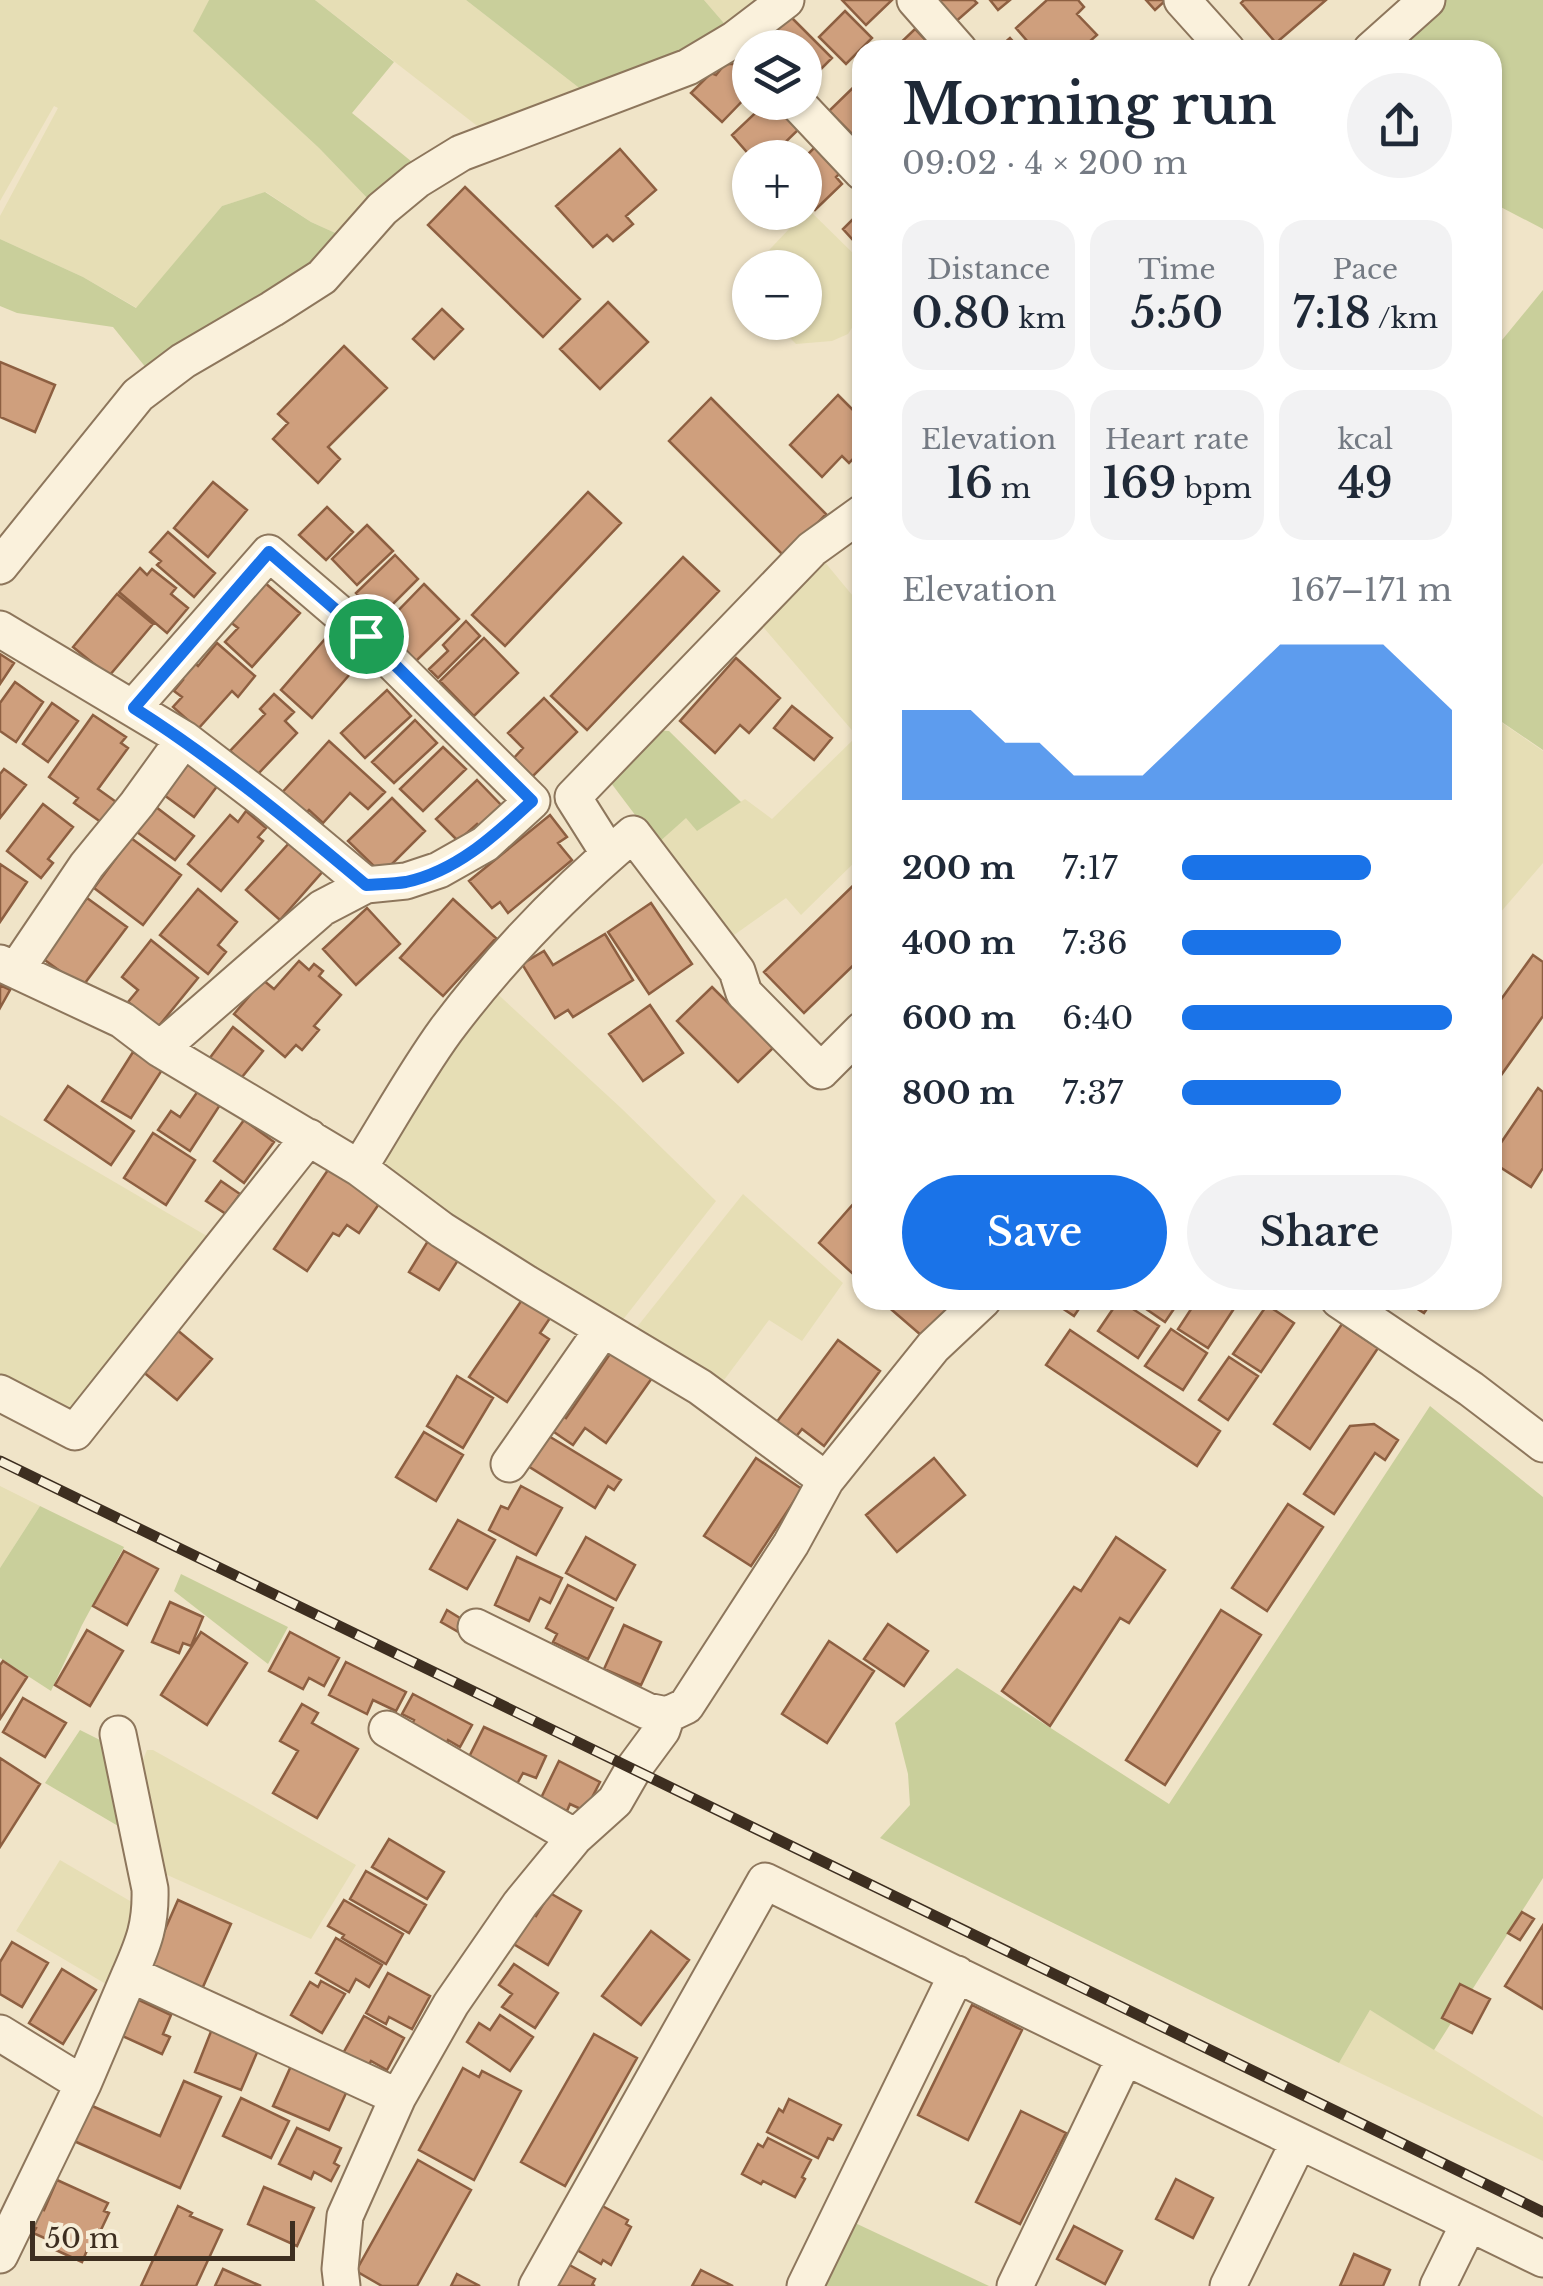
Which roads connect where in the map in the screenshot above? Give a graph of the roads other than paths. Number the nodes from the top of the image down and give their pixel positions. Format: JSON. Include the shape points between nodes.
{"nodes":[{"id":1,"x":786,"y":0,"type":"edge"},
{"id":2,"x":915,"y":0,"type":"edge"},
{"id":3,"x":1182,"y":0,"type":"edge"},
{"id":4,"x":1426,"y":0,"type":"edge"},
{"id":5,"x":758,"y":30,"type":"edge"},
{"id":6,"x":950,"y":40,"type":"edge"},
{"id":7,"x":1218,"y":40,"type":"edge"},
{"id":8,"x":1382,"y":40,"type":"edge"},
{"id":9,"x":732,"y":51,"type":"edge"},
{"id":10,"x":813,"y":120,"type":"edge"},
{"id":11,"x":852,"y":161,"type":"edge"},
{"id":12,"x":16,"y":518,"type":"edge"},
{"id":13,"x":852,"y":521,"type":"edge"},
{"id":14,"x":0,"y":566,"type":"edge"},
{"id":15,"x":0,"y":629,"type":"edge"},
{"id":16,"x":134,"y":708,"type":"junction"},
{"id":17,"x":184,"y":740,"type":"junction"},
{"id":18,"x":608,"y":854,"type":"junction"},
{"id":19,"x":366,"y":885,"type":"junction"},
{"id":20,"x":8,"y":966,"type":"edge"},
{"id":21,"x":852,"y":1040,"type":"edge"},
{"id":22,"x":160,"y":1049,"type":"junction"},
{"id":23,"x":309,"y":1136,"type":"junction"},
{"id":24,"x":359,"y":1168,"type":"junction"},
{"id":25,"x":972,"y":1310,"type":"edge"},
{"id":26,"x":1354,"y":1310,"type":"edge"},
{"id":27,"x":603,"y":1329,"type":"junction"},
{"id":28,"x":0,"y":1393,"type":"edge"},
{"id":29,"x":1543,"y":1444,"type":"edge"},
{"id":30,"x":509,"y":1464,"type":"dead end"},
{"id":31,"x":826,"y":1480,"type":"junction"},
{"id":32,"x":476,"y":1627,"type":"dead end"},
{"id":33,"x":667,"y":1715,"type":"junction"},
{"id":34,"x":387,"y":1729,"type":"dead end"},
{"id":35,"x":118,"y":1734,"type":"dead end"},
{"id":36,"x":575,"y":1837,"type":"junction"},
{"id":37,"x":130,"y":1974,"type":"junction"},
{"id":38,"x":958,"y":1974,"type":"junction"},
{"id":39,"x":0,"y":2033,"type":"edge"},
{"id":40,"x":1125,"y":2058,"type":"junction"},
{"id":41,"x":83,"y":2084,"type":"junction"},
{"id":42,"x":398,"y":2097,"type":"junction"},
{"id":43,"x":1299,"y":2141,"type":"junction"},
{"id":44,"x":1468,"y":2223,"type":"junction"},
{"id":45,"x":0,"y":2255,"type":"edge"},
{"id":46,"x":1543,"y":2259,"type":"edge"},
{"id":47,"x":342,"y":2286,"type":"edge"},
{"id":48,"x":537,"y":2286,"type":"edge"},
{"id":49,"x":805,"y":2286,"type":"edge"},
{"id":50,"x":1015,"y":2286,"type":"edge"},
{"id":51,"x":1228,"y":2286,"type":"edge"},
{"id":52,"x":1438,"y":2286,"type":"edge"}],
"edges":[{"from":1,"to":5,"type":"street"},
{"from":2,"to":6,"type":"street"},
{"from":3,"to":7,"type":"street"},
{"from":4,"to":8,"type":"street"},
{"from":9,"to":12,"type":"street","via":[[461,154],[417,180],[322,276],[138,395]]},
{"from":10,"to":11,"type":"street"},
{"from":12,"to":14,"type":"street"},
{"from":13,"to":18,"type":"street","via":[[812,550],[573,797]]},
{"from":15,"to":16,"type":"street"},
{"from":16,"to":17,"type":"street"},
{"from":16,"to":19,"type":"street","via":[[269,552],[366,636],[532,801],[485,844],[440,870],[406,882]]},
{"from":17,"to":19,"type":"street"},
{"from":17,"to":20,"type":"street"},
{"from":18,"to":21,"type":"street","via":[[633,834],[737,971],[744,993],[821,1071]]},
{"from":18,"to":24,"type":"street","via":[[503,958],[444,1033]]},
{"from":19,"to":22,"type":"street","via":[[322,908]]},
{"from":20,"to":22,"type":"street","via":[[122,1020]]},
{"from":22,"to":23,"type":"street"},
{"from":23,"to":24,"type":"street"},
{"from":23,"to":28,"type":"street","via":[[75,1432]]},
{"from":24,"to":27,"type":"street","via":[[442,1230]]},
{"from":25,"to":31,"type":"street","via":[[933,1347]]},
{"from":26,"to":29,"type":"street"},
{"from":27,"to":30,"type":"street"},
{"from":27,"to":31,"type":"street","via":[[700,1387]]},
{"from":31,"to":33,"type":"street","via":[[686,1706]]},
{"from":32,"to":33,"type":"street"},
{"from":33,"to":36,"type":"street","via":[[616,1801]]},
{"from":34,"to":36,"type":"street"},
{"from":35,"to":37,"type":"street","via":[[150,1889],[147,1936]]},
{"from":36,"to":42,"type":"street","via":[[451,2004]]},
{"from":37,"to":41,"type":"street"},
{"from":37,"to":42,"type":"street"},
{"from":38,"to":40,"type":"street"},
{"from":38,"to":48,"type":"street","via":[[765,1880]]},
{"from":38,"to":49,"type":"street"},
{"from":39,"to":41,"type":"street"},
{"from":40,"to":43,"type":"street"},
{"from":40,"to":50,"type":"street"},
{"from":41,"to":45,"type":"street"},
{"from":42,"to":47,"type":"street","via":[[345,2216]]},
{"from":43,"to":44,"type":"street"},
{"from":43,"to":51,"type":"street"},
{"from":44,"to":46,"type":"street"},
{"from":44,"to":52,"type":"street"}]}
